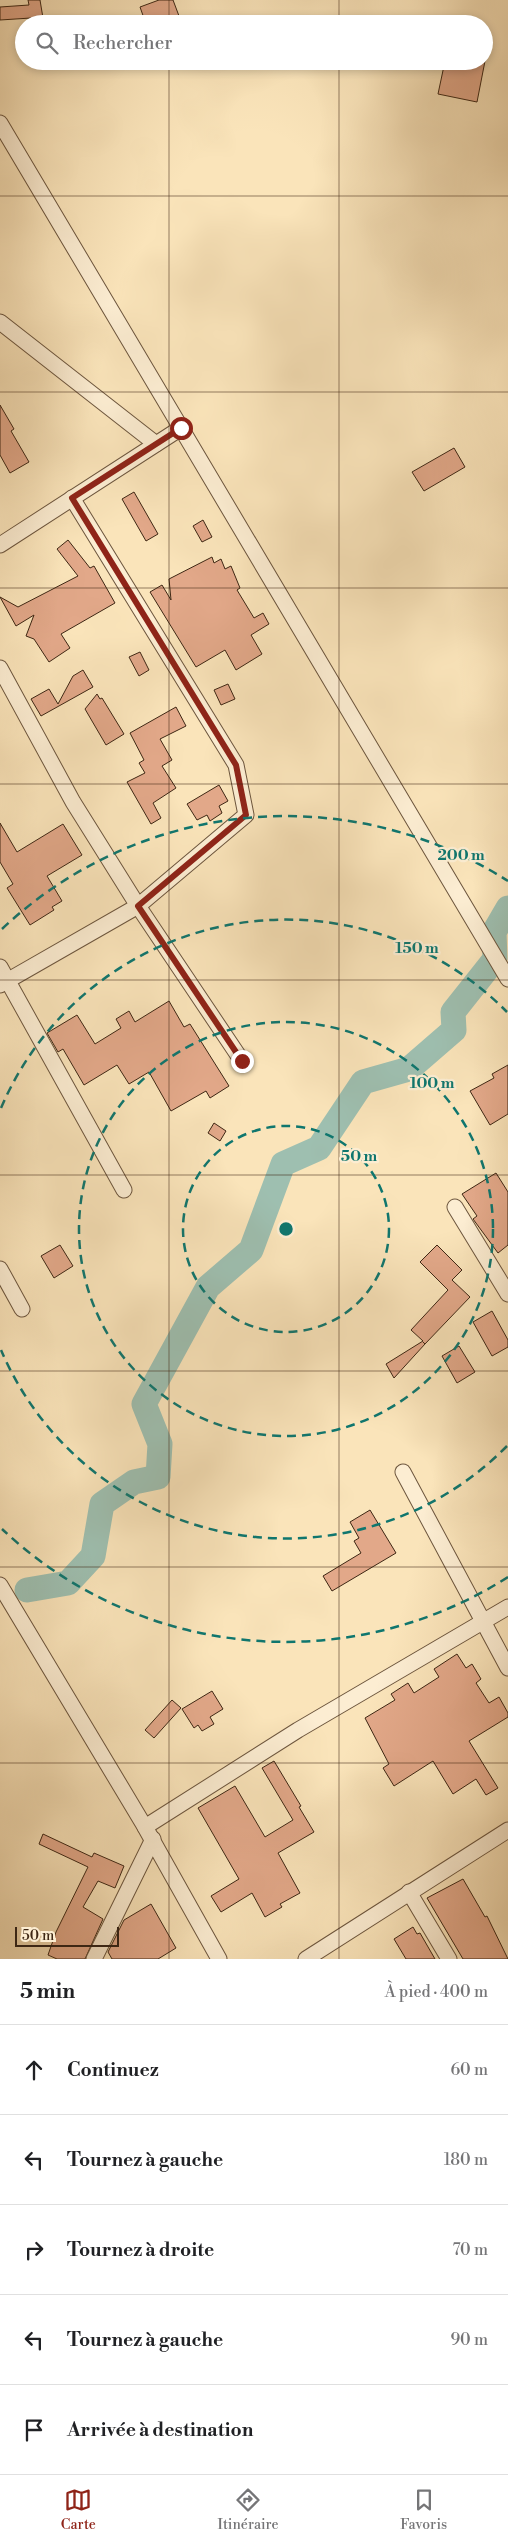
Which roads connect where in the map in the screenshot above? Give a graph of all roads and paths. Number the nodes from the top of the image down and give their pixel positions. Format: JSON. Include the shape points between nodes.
{"nodes":[{"id":1,"x":0,"y":123,"type":"edge"},
{"id":2,"x":0,"y":322,"type":"edge"},
{"id":3,"x":181,"y":428,"type":"junction"},
{"id":4,"x":156,"y":444,"type":"junction"},
{"id":5,"x":72,"y":498,"type":"junction"},
{"id":6,"x":0,"y":545,"type":"edge"},
{"id":7,"x":0,"y":668,"type":"edge"},
{"id":8,"x":138,"y":906,"type":"junction"},
{"id":9,"x":3,"y":977,"type":"edge"},
{"id":10,"x":508,"y":979,"type":"edge"},
{"id":11,"x":242,"y":1061,"type":"dead end"},
{"id":12,"x":124,"y":1190,"type":"dead end"},
{"id":13,"x":455,"y":1207,"type":"dead end"},
{"id":14,"x":0,"y":1269,"type":"edge"},
{"id":15,"x":508,"y":1294,"type":"edge"},
{"id":16,"x":22,"y":1309,"type":"dead end"},
{"id":17,"x":403,"y":1472,"type":"dead end"},
{"id":18,"x":0,"y":1585,"type":"edge"},
{"id":19,"x":508,"y":1607,"type":"edge"},
{"id":20,"x":482,"y":1622,"type":"junction"},
{"id":21,"x":508,"y":1668,"type":"edge"},
{"id":22,"x":508,"y":1830,"type":"edge"},
{"id":23,"x":149,"y":1833,"type":"junction"},
{"id":24,"x":409,"y":1892,"type":"junction"},
{"id":25,"x":94,"y":1959,"type":"edge"},
{"id":26,"x":219,"y":1959,"type":"edge"},
{"id":27,"x":306,"y":1959,"type":"edge"},
{"id":28,"x":449,"y":1959,"type":"edge"}],
"edges":[{"from":1,"to":3,"type":"street"},
{"from":2,"to":4,"type":"street"},
{"from":3,"to":4,"type":"street"},
{"from":3,"to":10,"type":"street"},
{"from":4,"to":5,"type":"street"},
{"from":5,"to":6,"type":"street"},
{"from":5,"to":8,"type":"street","via":[[236,765],[246,815]]},
{"from":7,"to":8,"type":"street","via":[[73,802]]},
{"from":8,"to":9,"type":"street"},
{"from":8,"to":11,"type":"street"},
{"from":9,"to":12,"type":"street"},
{"from":13,"to":15,"type":"street"},
{"from":14,"to":16,"type":"street"},
{"from":17,"to":20,"type":"street"},
{"from":18,"to":23,"type":"street"},
{"from":19,"to":20,"type":"street"},
{"from":20,"to":21,"type":"street"},
{"from":20,"to":23,"type":"street","via":[[298,1730]]},
{"from":22,"to":24,"type":"street"},
{"from":23,"to":25,"type":"street"},
{"from":23,"to":26,"type":"street"},
{"from":24,"to":27,"type":"street"},
{"from":24,"to":28,"type":"street"}]}
